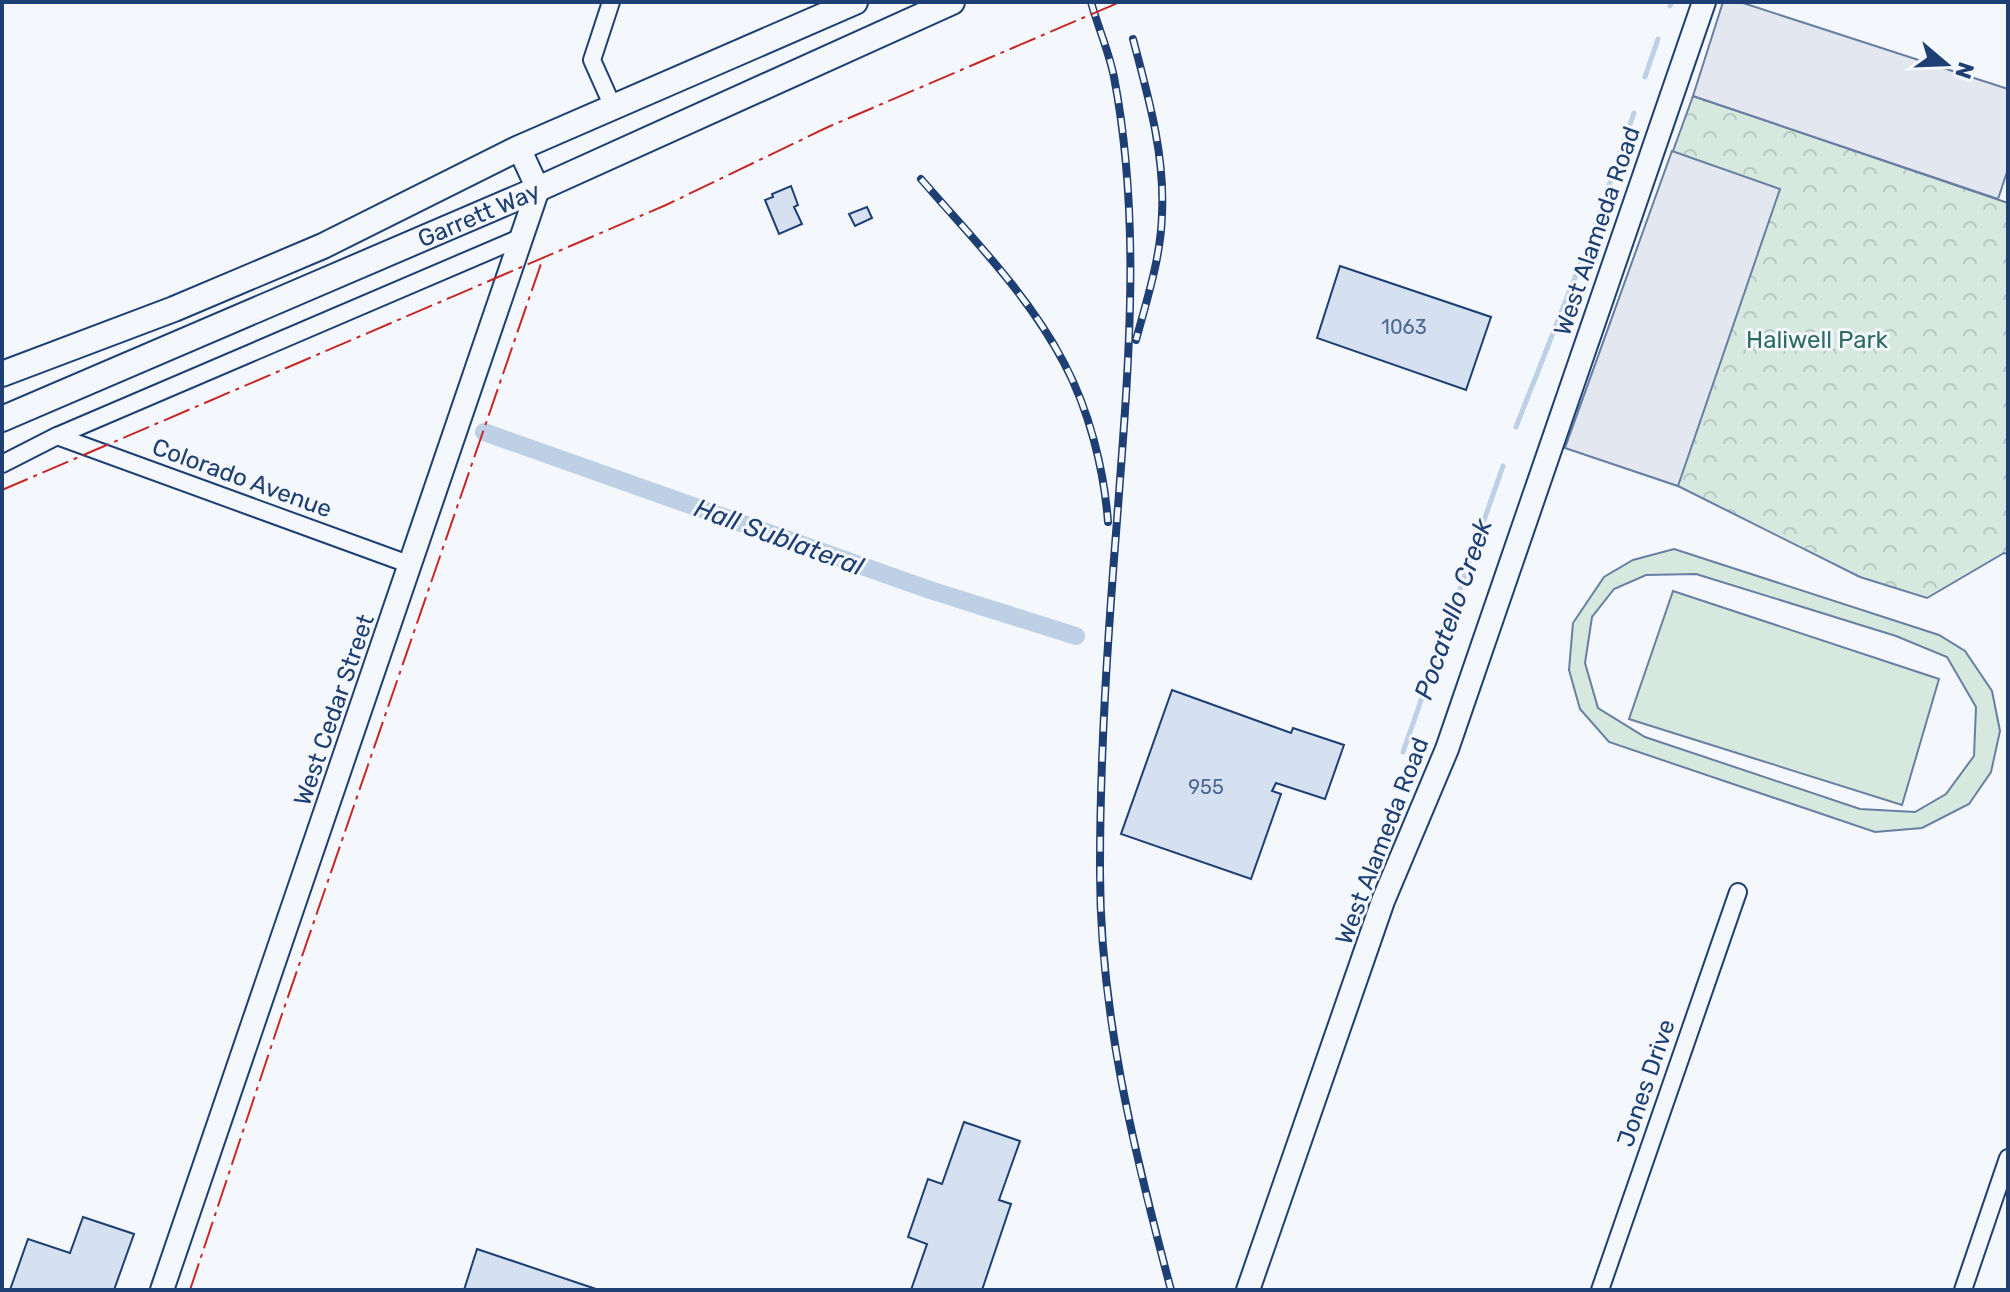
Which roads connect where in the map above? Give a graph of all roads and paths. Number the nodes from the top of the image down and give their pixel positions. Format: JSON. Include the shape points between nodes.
{"nodes":[{"id":1,"x":611,"y":2,"type":"edge"},
{"id":2,"x":855,"y":2,"type":"edge"},
{"id":3,"x":952,"y":2,"type":"edge"},
{"id":4,"x":1704,"y":2,"type":"edge"},
{"id":5,"x":613,"y":107,"type":"junction"},
{"id":6,"x":519,"y":148,"type":"junction"},
{"id":7,"x":538,"y":189,"type":"junction"},
{"id":8,"x":522,"y":237,"type":"junction"},
{"id":9,"x":2,"y":374,"type":"edge"},
{"id":10,"x":2,"y":419,"type":"edge"},
{"id":11,"x":57,"y":436,"type":"junction"},
{"id":12,"x":2,"y":464,"type":"edge"},
{"id":13,"x":411,"y":565,"type":"junction"},
{"id":14,"x":1738,"y":892,"type":"dead end"},
{"id":15,"x":2008,"y":1158,"type":"edge"},
{"id":16,"x":162,"y":1290,"type":"edge"},
{"id":17,"x":1248,"y":1290,"type":"edge"},
{"id":18,"x":1600,"y":1290,"type":"edge"},
{"id":19,"x":1963,"y":1290,"type":"edge"}],
"edges":[{"from":1,"to":5,"type":"street","via":[[592,60]]},
{"from":2,"to":5,"type":"main road","name":"Garrett Way"},
{"from":3,"to":7,"type":"main road","name":"Garrett Way"},
{"from":4,"to":17,"type":"main road","name":"West Alameda Road","via":[[1447,749],[1383,901]]},
{"from":5,"to":6,"type":"main road","name":"Garrett Way"},
{"from":6,"to":7,"type":"main road"},
{"from":6,"to":9,"type":"main road","name":"Garrett Way","via":[[323,246]]},
{"from":7,"to":8,"type":"main road","name":"West Cedar Street"},
{"from":7,"to":10,"type":"main road","name":"Garrett Way"},
{"from":8,"to":11,"type":"street"},
{"from":8,"to":13,"type":"main road","name":"West Cedar Street"},
{"from":11,"to":12,"type":"street"},
{"from":11,"to":13,"type":"street","name":"Colorado Avenue"},
{"from":13,"to":16,"type":"main road","name":"West Cedar Street"},
{"from":14,"to":18,"type":"street","name":"Jones Drive"},
{"from":15,"to":19,"type":"street"}]}
